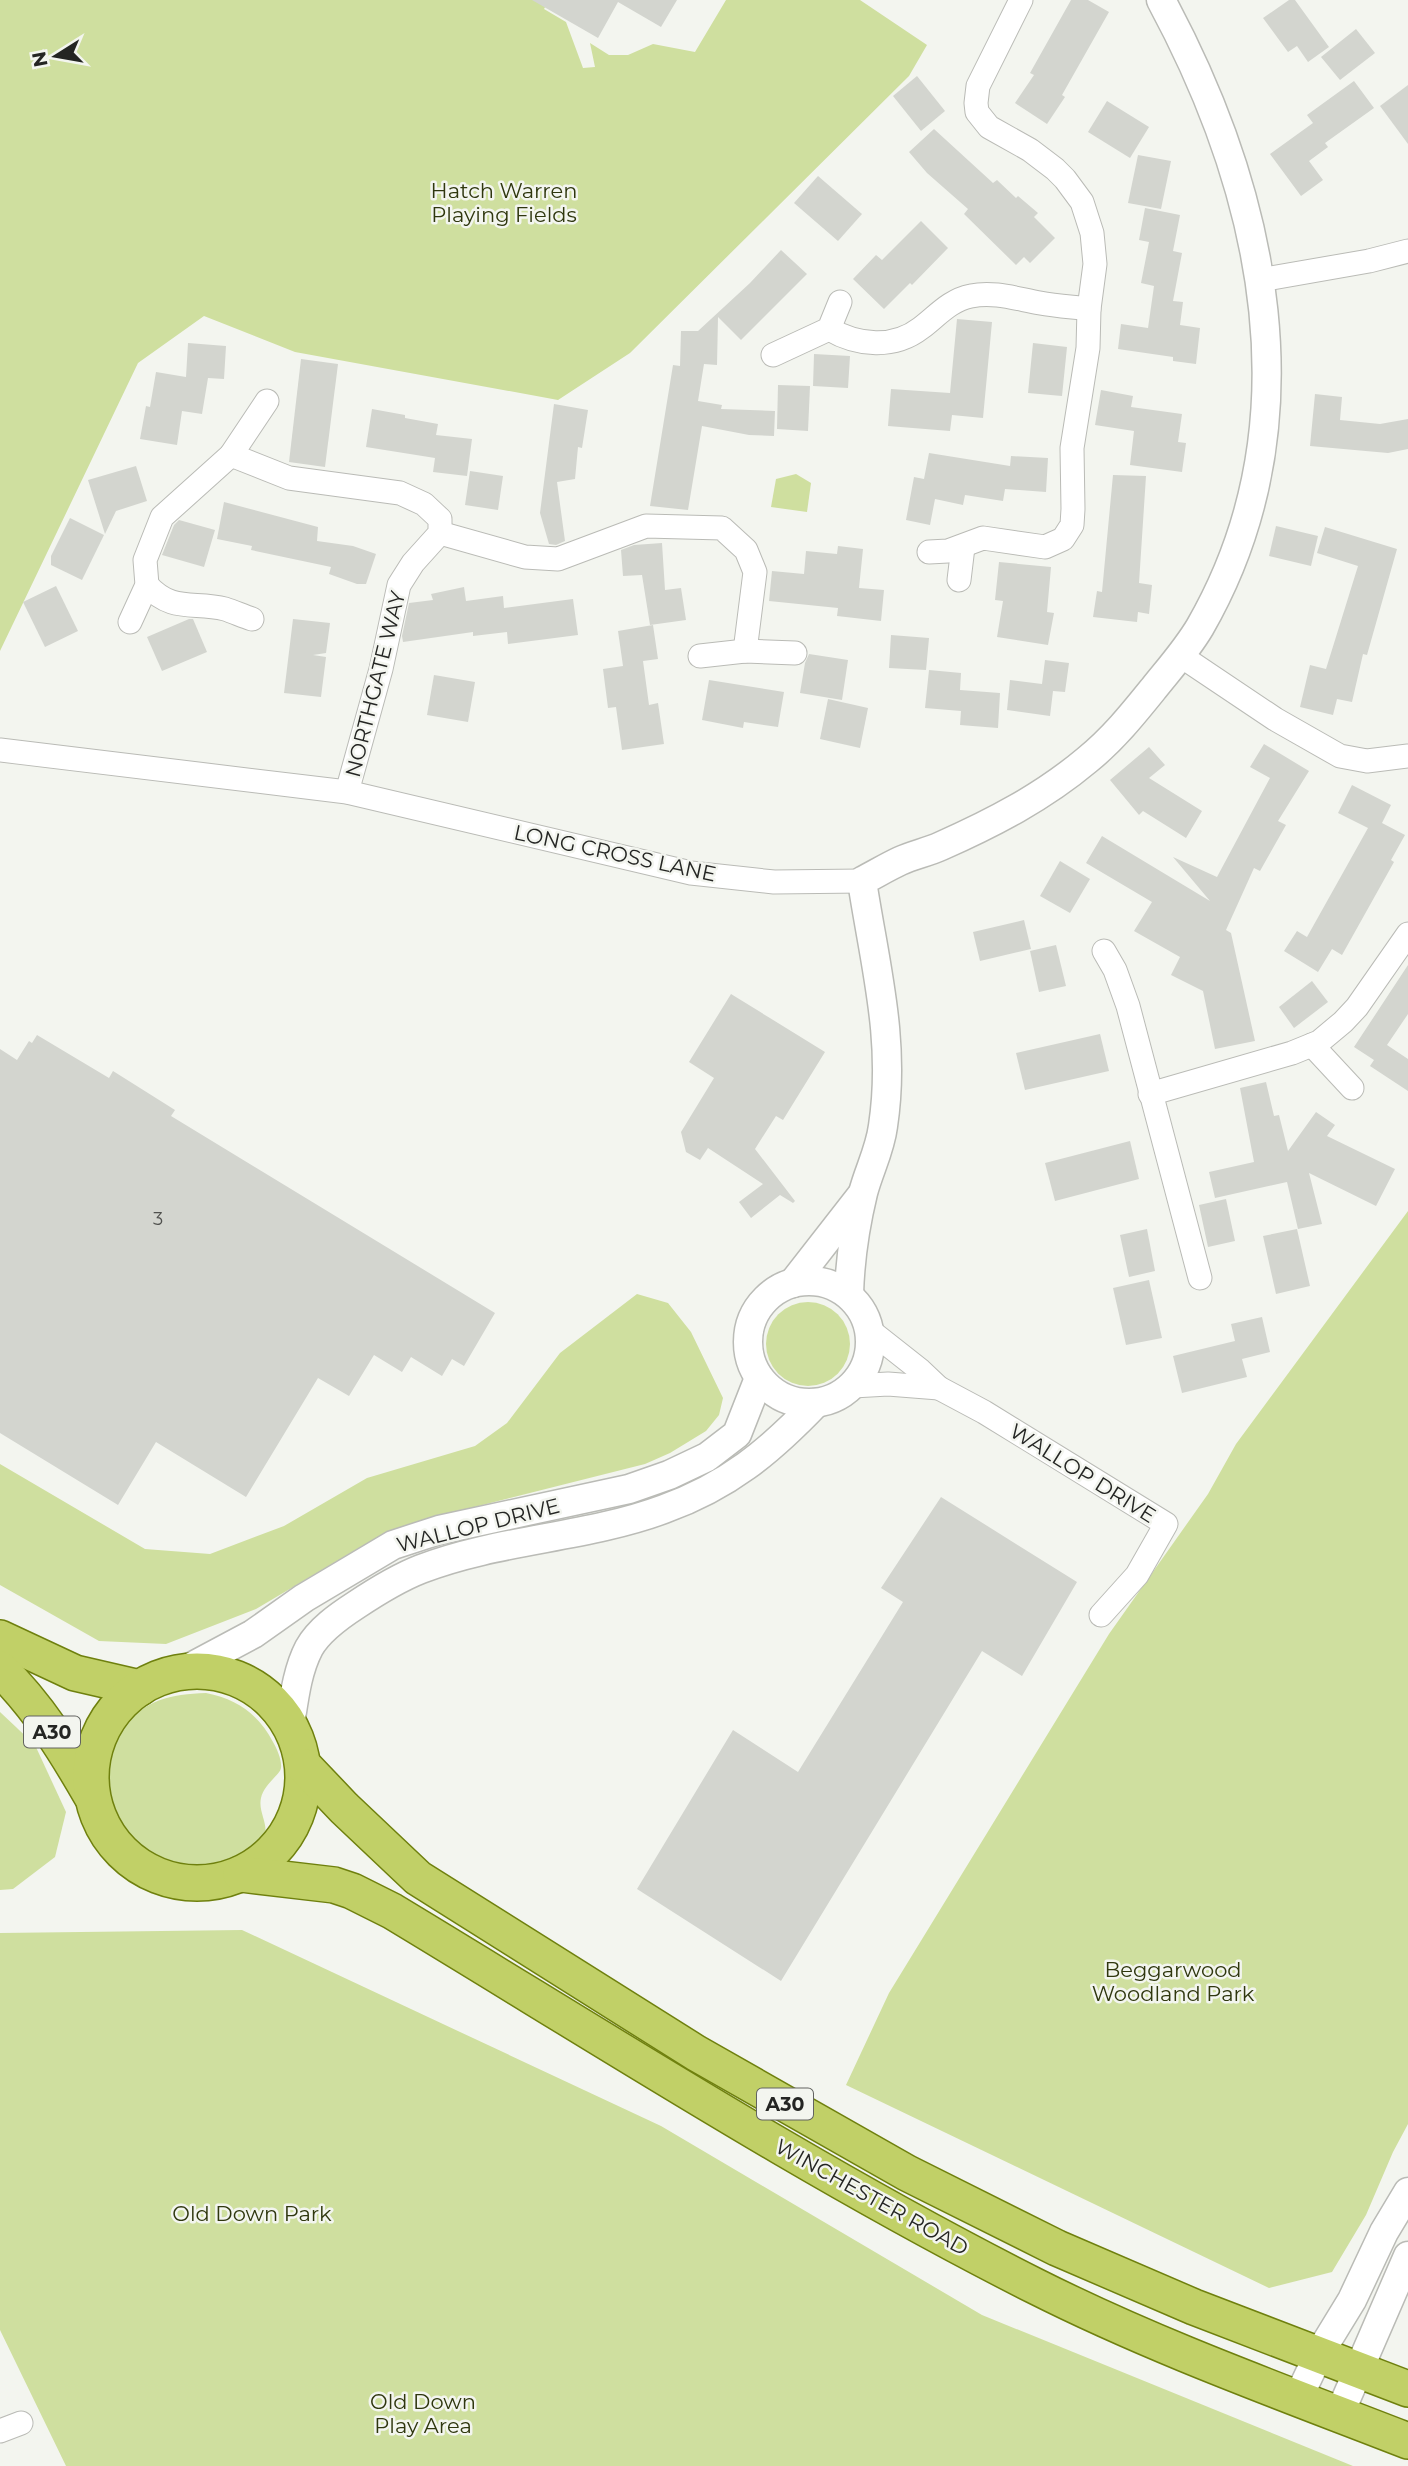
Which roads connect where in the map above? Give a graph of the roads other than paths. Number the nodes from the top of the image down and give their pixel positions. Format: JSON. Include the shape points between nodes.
{"nodes":[{"id":1,"x":1021,"y":0,"type":"edge"},
{"id":2,"x":1161,"y":0,"type":"edge"},
{"id":3,"x":1408,"y":251,"type":"edge"},
{"id":4,"x":1260,"y":280,"type":"junction"},
{"id":5,"x":839,"y":302,"type":"dead end"},
{"id":6,"x":1089,"y":309,"type":"junction"},
{"id":7,"x":829,"y":329,"type":"junction"},
{"id":8,"x":773,"y":355,"type":"dead end"},
{"id":9,"x":267,"y":401,"type":"dead end"},
{"id":10,"x":231,"y":455,"type":"junction"},
{"id":11,"x":440,"y":533,"type":"junction"},
{"id":12,"x":963,"y":547,"type":"junction"},
{"id":13,"x":929,"y":552,"type":"dead end"},
{"id":14,"x":959,"y":580,"type":"dead end"},
{"id":15,"x":148,"y":585,"type":"junction"},
{"id":16,"x":252,"y":620,"type":"dead end"},
{"id":17,"x":130,"y":622,"type":"dead end"},
{"id":18,"x":745,"y":651,"type":"junction"},
{"id":19,"x":795,"y":653,"type":"dead end"},
{"id":20,"x":700,"y":656,"type":"dead end"},
{"id":21,"x":1181,"y":656,"type":"junction"},
{"id":22,"x":0,"y":750,"type":"edge"},
{"id":23,"x":1408,"y":755,"type":"edge"},
{"id":24,"x":347,"y":792,"type":"junction"},
{"id":25,"x":862,"y":881,"type":"junction"},
{"id":26,"x":1408,"y":934,"type":"edge"},
{"id":27,"x":1104,"y":951,"type":"dead end"},
{"id":28,"x":1312,"y":1045,"type":"junction"},
{"id":29,"x":1352,"y":1088,"type":"dead end"},
{"id":30,"x":1150,"y":1094,"type":"junction"},
{"id":31,"x":864,"y":1192,"type":"junction"},
{"id":32,"x":1200,"y":1278,"type":"dead end"},
{"id":33,"x":793,"y":1283,"type":"junction"},
{"id":34,"x":849,"y":1294,"type":"junction"},
{"id":35,"x":868,"y":1329,"type":"junction"},
{"id":36,"x":759,"y":1378,"type":"junction"},
{"id":37,"x":853,"y":1386,"type":"junction"},
{"id":38,"x":939,"y":1388,"type":"junction"},
{"id":39,"x":816,"y":1404,"type":"junction"},
{"id":40,"x":1101,"y":1615,"type":"dead end"},
{"id":41,"x":0,"y":1638,"type":"edge"},
{"id":42,"x":0,"y":1669,"type":"edge"},
{"id":43,"x":178,"y":1674,"type":"junction"},
{"id":44,"x":140,"y":1689,"type":"junction"},
{"id":45,"x":290,"y":1725,"type":"junction"},
{"id":46,"x":305,"y":1767,"type":"junction"},
{"id":47,"x":94,"y":1801,"type":"junction"},
{"id":48,"x":241,"y":1874,"type":"junction"},
{"id":49,"x":1408,"y":2192,"type":"edge"},
{"id":50,"x":1408,"y":2256,"type":"edge"},
{"id":51,"x":1319,"y":2354,"type":"junction"},
{"id":52,"x":1359,"y":2369,"type":"junction"},
{"id":53,"x":1408,"y":2389,"type":"edge"},
{"id":54,"x":1297,"y":2400,"type":"junction"},
{"id":55,"x":1339,"y":2415,"type":"junction"},
{"id":56,"x":1408,"y":2441,"type":"edge"}],
"edges":[{"from":1,"to":6,"type":"street","via":[[978,86],[978,112],[989,127],[1055,169],[1082,202],[1094,249]]},
{"from":2,"to":4,"type":"street","name":"LONG CROSS LANE","via":[[1222,137]]},
{"from":3,"to":4,"type":"street"},
{"from":4,"to":21,"type":"street","name":"LONG CROSS LANE","via":[[1268,388],[1253,498],[1238,547]]},
{"from":5,"to":7,"type":"street"},
{"from":6,"to":7,"type":"street","via":[[983,294],[952,303],[895,341],[860,341]]},
{"from":6,"to":12,"type":"street","via":[[1088,348],[1072,448],[1072,525],[1063,539],[1045,547],[983,538]]},
{"from":7,"to":8,"type":"street"},
{"from":9,"to":10,"type":"street"},
{"from":10,"to":11,"type":"street","via":[[289,478],[400,493],[424,504],[440,519]]},
{"from":10,"to":15,"type":"street","via":[[162,517],[145,560]]},
{"from":11,"to":18,"type":"street","via":[[525,557],[558,559],[646,526],[722,528],[746,550],[755,572]]},
{"from":11,"to":24,"type":"street","name":"NORTHGATE WAY","via":[[399,585],[382,669]]},
{"from":12,"to":13,"type":"street"},
{"from":12,"to":14,"type":"street"},
{"from":15,"to":16,"type":"street","via":[[173,604],[224,609]]},
{"from":15,"to":17,"type":"street"},
{"from":18,"to":19,"type":"street"},
{"from":18,"to":20,"type":"street"},
{"from":21,"to":23,"type":"street","via":[[1275,719],[1347,759],[1379,761]]},
{"from":21,"to":25,"type":"street","name":"LONG CROSS LANE","via":[[1110,740],[1058,783],[1000,819]]},
{"from":22,"to":24,"type":"street","name":"LONG CROSS LANE"},
{"from":24,"to":25,"type":"street","name":"LONG CROSS LANE","via":[[691,873],[774,882]]},
{"from":25,"to":31,"type":"street","via":[[883,992],[888,1065],[880,1147]]},
{"from":26,"to":28,"type":"street","via":[[1357,1007]]},
{"from":27,"to":30,"type":"street","via":[[1138,1004]]},
{"from":28,"to":29,"type":"street"},
{"from":28,"to":30,"type":"street"},
{"from":30,"to":32,"type":"street"},
{"from":31,"to":33,"type":"street"},
{"from":31,"to":34,"type":"street","via":[[849,1266]]},
{"from":33,"to":34,"type":"street","via":[[812,1281]]},
{"from":33,"to":36,"type":"street","via":[[763,1301],[751,1320],[748,1355]]},
{"from":34,"to":35,"type":"street","name":"WALLOP DRIVE"},
{"from":35,"to":37,"type":"street","via":[[865,1362]]},
{"from":35,"to":38,"type":"street","name":"WALLOP DRIVE"},
{"from":36,"to":39,"type":"street","via":[[785,1398]]},
{"from":36,"to":43,"type":"street","name":"WALLOP DRIVE","via":[[737,1434],[707,1457],[629,1489],[393,1545],[253,1634]]},
{"from":37,"to":38,"type":"street","name":"WALLOP DRIVE"},
{"from":37,"to":39,"type":"street","name":"WALLOP DRIVE","via":[[838,1398]]},
{"from":38,"to":40,"type":"street","name":"WALLOP DRIVE","via":[[1166,1524],[1137,1575]]},
{"from":39,"to":45,"type":"street","name":"WALLOP DRIVE","via":[[757,1459],[683,1502],[629,1520],[457,1558],[384,1587],[317,1636],[301,1667]]},
{"from":41,"to":44,"type":"main road","via":[[75,1673]]},
{"from":42,"to":47,"type":"main road","number":"A30","via":[[45,1722]]},
{"from":43,"to":44,"type":"main road"},
{"from":43,"to":45,"type":"main road","via":[[210,1674],[253,1689]]},
{"from":44,"to":47,"type":"main road","via":[[112,1708],[98,1730],[90,1757]]},
{"from":45,"to":46,"type":"main road"},
{"from":46,"to":48,"type":"main road","via":[[300,1806],[288,1834],[268,1858]]},
{"from":46,"to":51,"type":"main road","name":"WINCHESTER ROAD","number":"A30","via":[[418,1878],[696,2053],[906,2173],[1057,2248],[1194,2308]]},
{"from":47,"to":48,"type":"main road","via":[[109,1836],[151,1873],[185,1881]]},
{"from":48,"to":54,"type":"main road","name":"WINCHESTER ROAD","number":"A30","via":[[334,1885],[372,1900],[896,2212],[1034,2286]]},
{"from":49,"to":51,"type":"street"},
{"from":50,"to":52,"type":"street"},
{"from":51,"to":52,"type":"main road","name":"WINCHESTER ROAD","number":"A30"},
{"from":51,"to":54,"type":"street"},
{"from":52,"to":53,"type":"main road","name":"WINCHESTER ROAD","number":"A30"},
{"from":52,"to":55,"type":"street"},
{"from":54,"to":55,"type":"main road","name":"WINCHESTER ROAD","number":"A30"},
{"from":55,"to":56,"type":"main road","name":"WINCHESTER ROAD","number":"A30"}]}
